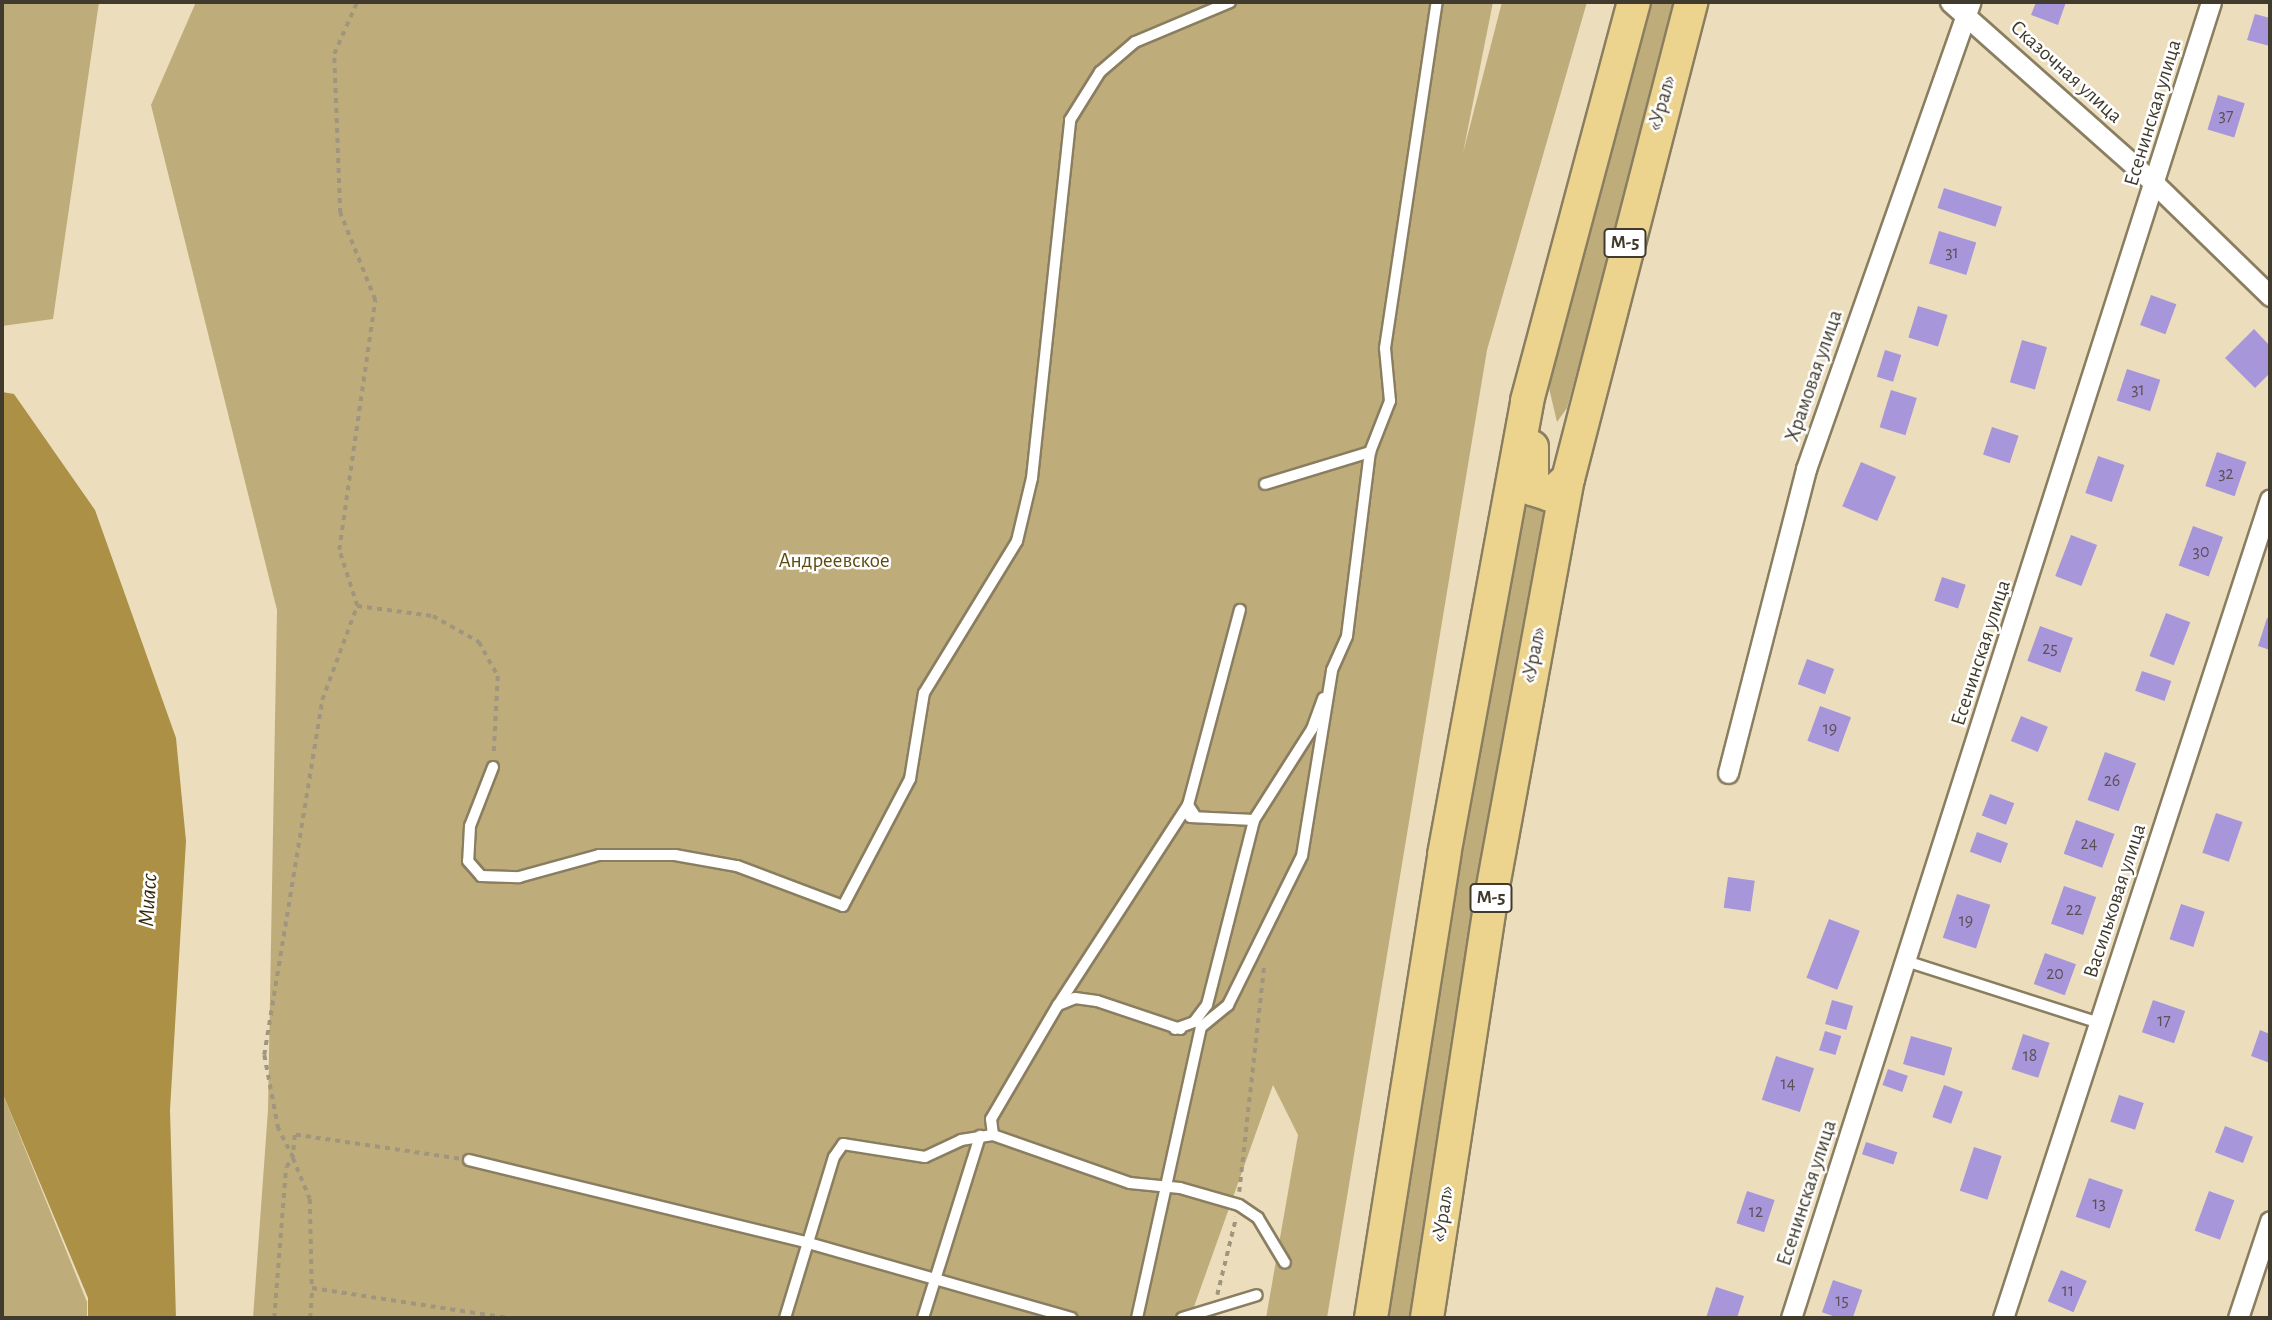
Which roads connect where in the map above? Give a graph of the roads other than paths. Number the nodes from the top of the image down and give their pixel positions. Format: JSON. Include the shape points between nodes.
{"nodes":[{"id":1,"x":1230,"y":2,"type":"edge"},
{"id":2,"x":1437,"y":2,"type":"edge"},
{"id":3,"x":1634,"y":2,"type":"edge"},
{"id":4,"x":2211,"y":2,"type":"edge"},
{"id":5,"x":1691,"y":4,"type":"edge"},
{"id":6,"x":1961,"y":5,"type":"edge"},
{"id":7,"x":2155,"y":184,"type":"junction"},
{"id":8,"x":1557,"y":284,"type":"junction"},
{"id":9,"x":2270,"y":296,"type":"edge"},
{"id":10,"x":1370,"y":452,"type":"junction"},
{"id":11,"x":1568,"y":479,"type":"junction"},
{"id":12,"x":1265,"y":484,"type":"dead end"},
{"id":13,"x":2270,"y":499,"type":"edge"},
{"id":14,"x":1240,"y":610,"type":"dead end"},
{"id":15,"x":1332,"y":670,"type":"junction"},
{"id":16,"x":493,"y":767,"type":"road end"},
{"id":17,"x":1728,"y":773,"type":"dead end"},
{"id":18,"x":1191,"y":810,"type":"junction"},
{"id":19,"x":1254,"y":820,"type":"junction"},
{"id":20,"x":1906,"y":961,"type":"junction"},
{"id":21,"x":1058,"y":1005,"type":"junction"},
{"id":22,"x":2099,"y":1023,"type":"junction"},
{"id":23,"x":1201,"y":1027,"type":"junction"},
{"id":24,"x":1175,"y":1029,"type":"junction"},
{"id":25,"x":993,"y":1135,"type":"junction"},
{"id":26,"x":980,"y":1136,"type":"junction"},
{"id":27,"x":469,"y":1160,"type":"road end"},
{"id":28,"x":1166,"y":1186,"type":"junction"},
{"id":29,"x":2270,"y":1221,"type":"edge"},
{"id":30,"x":805,"y":1242,"type":"junction"},
{"id":31,"x":1285,"y":1262,"type":"dead end"},
{"id":32,"x":938,"y":1278,"type":"junction"},
{"id":33,"x":1257,"y":1294,"type":"dead end"},
{"id":34,"x":785,"y":1318,"type":"edge"},
{"id":35,"x":923,"y":1318,"type":"edge"},
{"id":36,"x":1071,"y":1318,"type":"edge"},
{"id":37,"x":1137,"y":1318,"type":"edge"},
{"id":38,"x":1182,"y":1318,"type":"edge"},
{"id":39,"x":1371,"y":1318,"type":"edge"},
{"id":40,"x":1427,"y":1318,"type":"edge"},
{"id":41,"x":1791,"y":1318,"type":"edge"},
{"id":42,"x":2003,"y":1318,"type":"edge"},
{"id":43,"x":2238,"y":1318,"type":"edge"}],
"edges":[{"from":1,"to":16,"type":"lane","via":[[1135,42],[1100,72],[1070,120],[1032,478],[1017,541],[923,693],[910,779],[843,906],[737,866],[675,855],[599,855],[519,877],[481,876],[468,861],[470,826]]},
{"from":2,"to":10,"type":"lane","via":[[1385,348],[1390,401]]},
{"from":3,"to":8,"type":"main road","number":"М-5"},
{"from":4,"to":7,"type":"street","name":"Есенинская улица"},
{"from":5,"to":11,"type":"main road","name":"«Урал»","number":"М-5"},
{"from":6,"to":7,"type":"street","name":"Сказочная улица"},
{"from":6,"to":17,"type":"street","name":"Храмовая улица","via":[[1806,469]]},
{"from":7,"to":9,"type":"street","name":"Сказочная улица"},
{"from":7,"to":20,"type":"street","name":"Есенинская улица"},
{"from":8,"to":11,"type":"main road","via":[[1562,315],[1528,478],[1532,489],[1550,495]]},
{"from":8,"to":39,"type":"main road","number":"М-5","via":[[1527,401],[1468,719]]},
{"from":10,"to":12,"type":"lane"},
{"from":10,"to":15,"type":"lane","via":[[1347,636]]},
{"from":11,"to":40,"type":"main road","name":"«Урал»","number":"М-5","via":[[1492,892]]},
{"from":13,"to":22,"type":"street","name":"Васильковая улица"},
{"from":14,"to":18,"type":"lane"},
{"from":15,"to":19,"type":"lane","via":[[1312,729]]},
{"from":15,"to":23,"type":"lane","via":[[1302,856],[1228,1005]]},
{"from":18,"to":19,"type":"lane","via":[[1237,824]]},
{"from":18,"to":21,"type":"lane"},
{"from":19,"to":24,"type":"lane","via":[[1207,1005],[1194,1022]]},
{"from":20,"to":22,"type":"lane"},
{"from":20,"to":41,"type":"street","name":"Есенинская улица"},
{"from":21,"to":24,"type":"lane","via":[[1075,998],[1097,1000]]},
{"from":21,"to":25,"type":"lane","via":[[991,1119]]},
{"from":22,"to":42,"type":"street","name":"Васильковая улица"},
{"from":23,"to":24,"type":"lane"},
{"from":23,"to":28,"type":"lane"},
{"from":25,"to":26,"type":"lane"},
{"from":25,"to":28,"type":"lane","via":[[1070,1166]]},
{"from":26,"to":30,"type":"lane","via":[[925,1157],[843,1144]]},
{"from":26,"to":32,"type":"lane"},
{"from":27,"to":30,"type":"lane"},
{"from":28,"to":31,"type":"lane","via":[[1239,1205],[1258,1218]]},
{"from":28,"to":37,"type":"lane"},
{"from":29,"to":43,"type":"street"},
{"from":30,"to":32,"type":"lane"},
{"from":30,"to":34,"type":"lane"},
{"from":32,"to":35,"type":"lane"},
{"from":32,"to":36,"type":"lane"},
{"from":33,"to":38,"type":"lane"}]}
